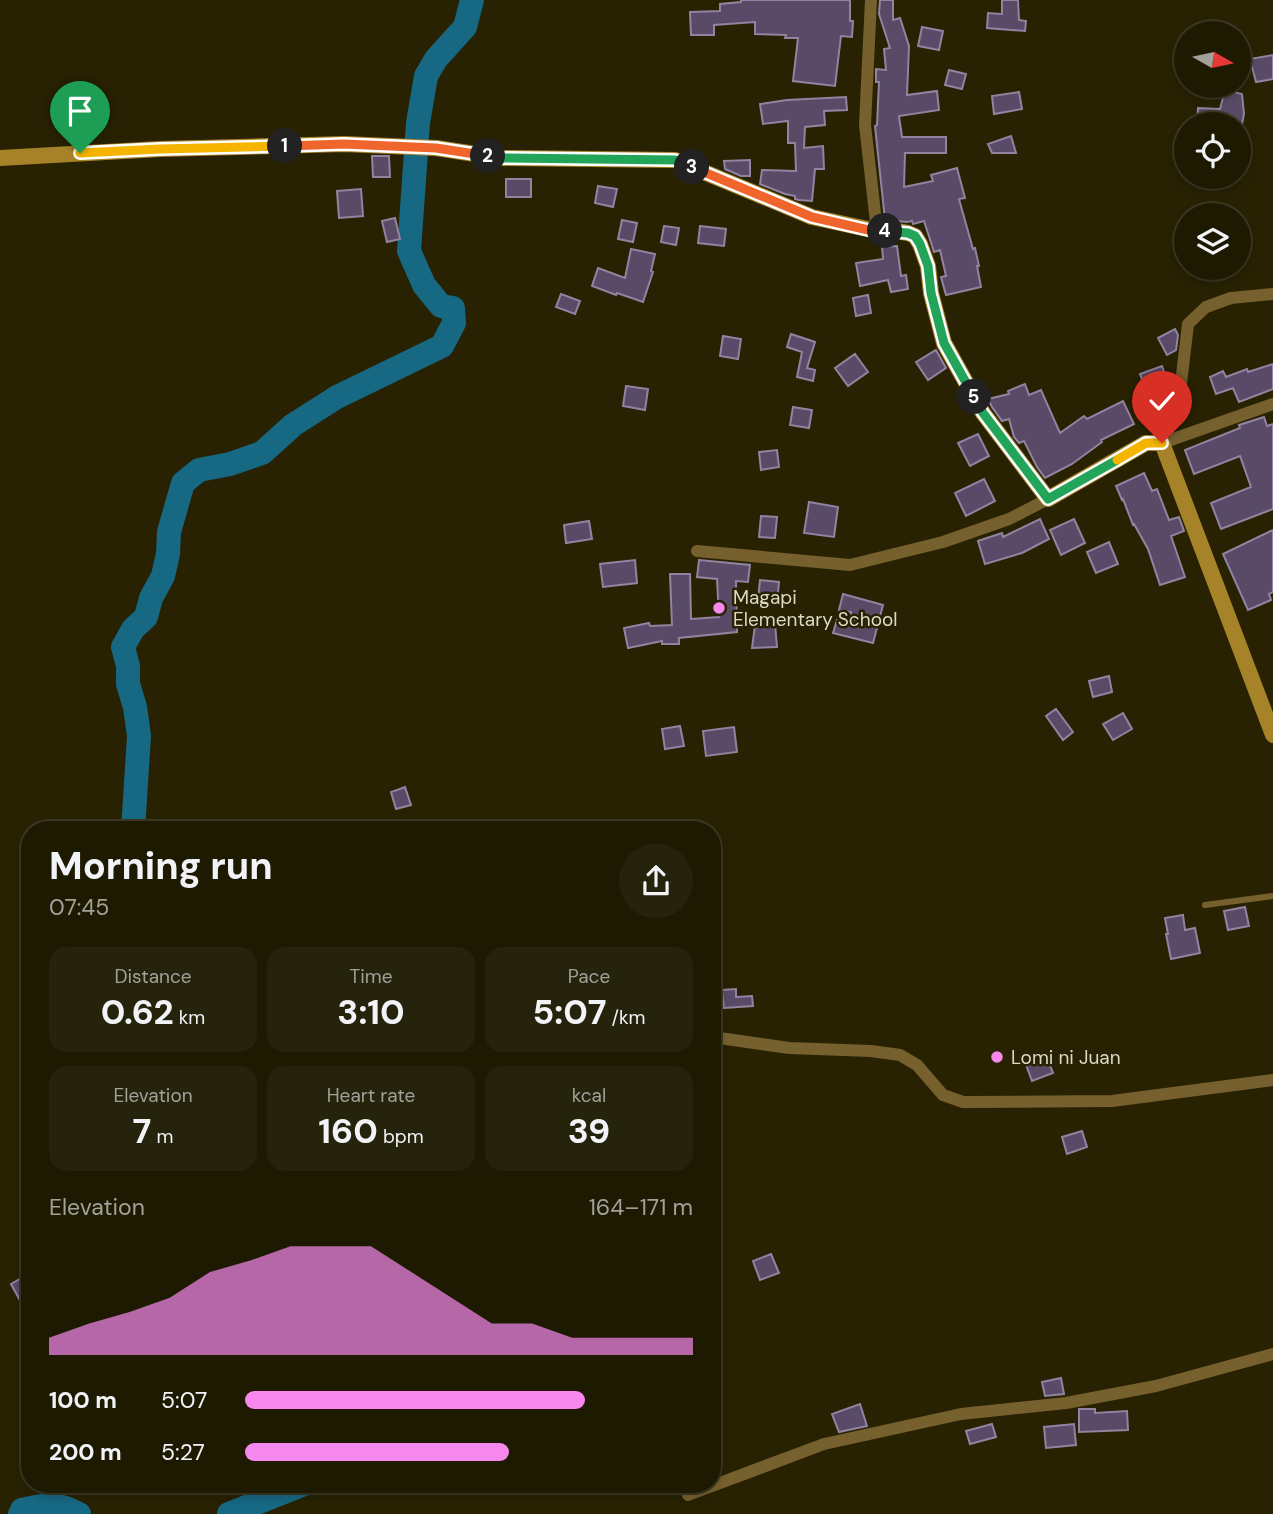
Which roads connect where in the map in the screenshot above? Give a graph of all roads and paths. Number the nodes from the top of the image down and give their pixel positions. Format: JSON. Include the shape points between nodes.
{"nodes":[{"id":1,"x":871,"y":0,"type":"edge"},
{"id":2,"x":0,"y":158,"type":"edge"},
{"id":3,"x":877,"y":232,"type":"junction"},
{"id":4,"x":1273,"y":294,"type":"edge"},
{"id":5,"x":1273,"y":404,"type":"edge"},
{"id":6,"x":1162,"y":443,"type":"junction"},
{"id":7,"x":1048,"y":499,"type":"junction"},
{"id":8,"x":697,"y":551,"type":"dead end"},
{"id":9,"x":1273,"y":735,"type":"edge"},
{"id":10,"x":1273,"y":896,"type":"edge"},
{"id":11,"x":1205,"y":905,"type":"dead end"},
{"id":12,"x":721,"y":1038,"type":"edge"},
{"id":13,"x":1273,"y":1080,"type":"edge"},
{"id":14,"x":1273,"y":1354,"type":"edge"},
{"id":15,"x":721,"y":1483,"type":"edge"},
{"id":16,"x":693,"y":1493,"type":"edge"},
{"id":17,"x":688,"y":1495,"type":"dead end"}],
"edges":[{"from":1,"to":3,"type":"street","via":[[865,125]]},
{"from":2,"to":3,"type":"main road","via":[[344,144],[436,148],[501,158],[675,160],[812,217]]},
{"from":3,"to":7,"type":"main road","via":[[915,236],[928,266],[944,343],[983,413]]},
{"from":4,"to":6,"type":"street","via":[[1231,298],[1206,307],[1188,324],[1180,392]]},
{"from":5,"to":6,"type":"street"},
{"from":6,"to":7,"type":"main road","via":[[1146,443]]},
{"from":6,"to":9,"type":"main road"},
{"from":7,"to":8,"type":"street","via":[[1009,519],[943,542],[850,565]]},
{"from":10,"to":11,"type":"lane"},
{"from":12,"to":13,"type":"street","via":[[900,1055],[916,1065],[943,1096],[963,1102],[1112,1101]]},
{"from":14,"to":15,"type":"street","via":[[1156,1386],[1066,1403],[961,1414],[824,1444]]},
{"from":16,"to":17,"type":"street"}]}
